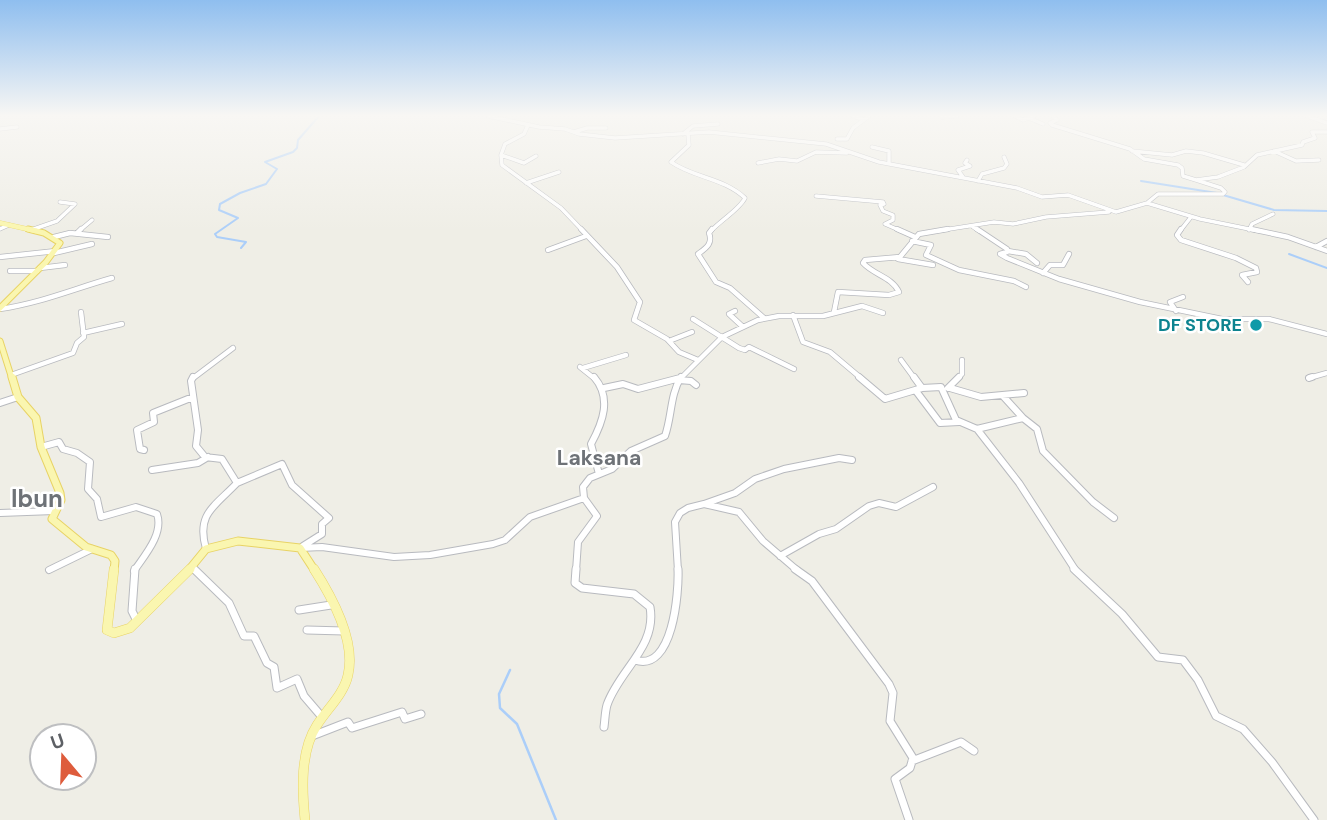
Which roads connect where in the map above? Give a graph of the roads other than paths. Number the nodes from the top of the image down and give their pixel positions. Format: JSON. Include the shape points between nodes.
{"nodes":[{"id":1,"x":677,"y":154,"type":"edge"},
{"id":2,"x":812,"y":154,"type":"edge"},
{"id":3,"x":858,"y":154,"type":"edge"},
{"id":4,"x":888,"y":154,"type":"edge"},
{"id":5,"x":1137,"y":154,"type":"edge"},
{"id":6,"x":1207,"y":154,"type":"edge"},
{"id":7,"x":1260,"y":154,"type":"edge"},
{"id":8,"x":1281,"y":154,"type":"edge"},
{"id":9,"x":501,"y":155,"type":"joint"},
{"id":10,"x":536,"y":156,"type":"dead end"},
{"id":11,"x":1004,"y":157,"type":"dead end"},
{"id":12,"x":967,"y":160,"type":"dead end"},
{"id":13,"x":1319,"y":160,"type":"dead end"},
{"id":14,"x":758,"y":163,"type":"dead end"},
{"id":15,"x":889,"y":164,"type":"junction"},
{"id":16,"x":1244,"y":165,"type":"junction"},
{"id":17,"x":559,"y":172,"type":"dead end"},
{"id":18,"x":964,"y":178,"type":"junction"},
{"id":19,"x":978,"y":180,"type":"junction"},
{"id":20,"x":1196,"y":180,"type":"junction"},
{"id":21,"x":526,"y":183,"type":"junction"},
{"id":22,"x":1212,"y":193,"type":"joint"},
{"id":23,"x":1223,"y":194,"type":"joint"},
{"id":24,"x":816,"y":196,"type":"dead end"},
{"id":25,"x":60,"y":202,"type":"dead end"},
{"id":26,"x":1147,"y":203,"type":"junction"},
{"id":27,"x":1115,"y":212,"type":"junction"},
{"id":28,"x":1273,"y":214,"type":"dead end"},
{"id":29,"x":1191,"y":217,"type":"junction"},
{"id":30,"x":92,"y":220,"type":"dead end"},
{"id":31,"x":0,"y":223,"type":"edge"},
{"id":32,"x":9,"y":225,"type":"junction"},
{"id":33,"x":973,"y":227,"type":"junction"},
{"id":34,"x":0,"y":229,"type":"edge"},
{"id":35,"x":31,"y":230,"type":"junction"},
{"id":36,"x":1249,"y":230,"type":"junction"},
{"id":37,"x":76,"y":233,"type":"junction"},
{"id":38,"x":586,"y":236,"type":"junction"},
{"id":39,"x":54,"y":237,"type":"junction"},
{"id":40,"x":108,"y":237,"type":"dead end"},
{"id":41,"x":913,"y":239,"type":"junction"},
{"id":42,"x":1327,"y":241,"type":"edge"},
{"id":43,"x":92,"y":244,"type":"dead end"},
{"id":44,"x":1316,"y":247,"type":"junction"},
{"id":45,"x":548,"y":250,"type":"dead end"},
{"id":46,"x":1008,"y":251,"type":"junction"},
{"id":47,"x":1327,"y":251,"type":"edge"},
{"id":48,"x":55,"y":252,"type":"junction"},
{"id":49,"x":1069,"y":254,"type":"dead end"},
{"id":50,"x":0,"y":257,"type":"edge"},
{"id":51,"x":896,"y":258,"type":"junction"},
{"id":52,"x":1017,"y":263,"type":"junction"},
{"id":53,"x":1037,"y":263,"type":"dead end"},
{"id":54,"x":65,"y":265,"type":"dead end"},
{"id":55,"x":933,"y":265,"type":"dead end"},
{"id":56,"x":1008,"y":267,"type":"dead end"},
{"id":57,"x":38,"y":269,"type":"junction"},
{"id":58,"x":10,"y":271,"type":"dead end"},
{"id":59,"x":1044,"y":273,"type":"junction"},
{"id":60,"x":112,"y":278,"type":"dead end"},
{"id":61,"x":1248,"y":282,"type":"dead end"},
{"id":62,"x":1026,"y":287,"type":"dead end"},
{"id":63,"x":896,"y":293,"type":"joint"},
{"id":64,"x":1184,"y":297,"type":"dead end"},
{"id":65,"x":0,"y":309,"type":"edge"},
{"id":66,"x":735,"y":311,"type":"dead end"},
{"id":67,"x":1176,"y":311,"type":"junction"},
{"id":68,"x":81,"y":312,"type":"dead end"},
{"id":69,"x":834,"y":312,"type":"junction"},
{"id":70,"x":883,"y":313,"type":"dead end"},
{"id":71,"x":793,"y":315,"type":"junction"},
{"id":72,"x":764,"y":318,"type":"junction"},
{"id":73,"x":693,"y":319,"type":"dead end"},
{"id":74,"x":122,"y":324,"type":"dead end"},
{"id":75,"x":743,"y":327,"type":"junction"},
{"id":76,"x":692,"y":332,"type":"dead end"},
{"id":77,"x":83,"y":333,"type":"junction"},
{"id":78,"x":1327,"y":334,"type":"edge"},
{"id":79,"x":722,"y":337,"type":"junction"},
{"id":80,"x":0,"y":341,"type":"edge"},
{"id":81,"x":669,"y":341,"type":"junction"},
{"id":82,"x":233,"y":348,"type":"dead end"},
{"id":83,"x":626,"y":355,"type":"dead end"},
{"id":84,"x":698,"y":360,"type":"junction"},
{"id":85,"x":901,"y":360,"type":"dead end"},
{"id":86,"x":962,"y":360,"type":"dead end"},
{"id":87,"x":794,"y":369,"type":"dead end"},
{"id":88,"x":10,"y":372,"type":"junction"},
{"id":89,"x":1327,"y":373,"type":"edge"},
{"id":90,"x":1309,"y":378,"type":"dead end"},
{"id":91,"x":679,"y":379,"type":"junction"},
{"id":92,"x":696,"y":385,"type":"dead end"},
{"id":93,"x":941,"y":387,"type":"junction"},
{"id":94,"x":604,"y":388,"type":"junction"},
{"id":95,"x":950,"y":388,"type":"junction"},
{"id":96,"x":919,"y":390,"type":"junction"},
{"id":97,"x":1024,"y":393,"type":"dead end"},
{"id":98,"x":1003,"y":396,"type":"junction"},
{"id":99,"x":18,"y":397,"type":"junction"},
{"id":100,"x":193,"y":397,"type":"junction"},
{"id":101,"x":0,"y":403,"type":"edge"},
{"id":102,"x":1023,"y":418,"type":"junction"},
{"id":103,"x":959,"y":422,"type":"junction"},
{"id":104,"x":977,"y":429,"type":"junction"},
{"id":105,"x":41,"y":447,"type":"junction"},
{"id":106,"x":144,"y":450,"type":"dead end"},
{"id":107,"x":208,"y":457,"type":"junction"},
{"id":108,"x":852,"y":460,"type":"dead end"},
{"id":109,"x":152,"y":470,"type":"dead end"},
{"id":110,"x":599,"y":474,"type":"junction"},
{"id":111,"x":237,"y":483,"type":"junction"},
{"id":112,"x":933,"y":487,"type":"dead end"},
{"id":113,"x":584,"y":498,"type":"junction"},
{"id":114,"x":704,"y":504,"type":"junction"},
{"id":115,"x":54,"y":511,"type":"junction"},
{"id":116,"x":2,"y":516,"type":"edge"},
{"id":117,"x":1114,"y":518,"type":"dead end"},
{"id":118,"x":300,"y":548,"type":"junction"},
{"id":119,"x":92,"y":549,"type":"junction"},
{"id":120,"x":206,"y":550,"type":"junction"},
{"id":121,"x":780,"y":556,"type":"junction"},
{"id":122,"x":191,"y":567,"type":"junction"},
{"id":123,"x":49,"y":570,"type":"dead end"},
{"id":124,"x":331,"y":605,"type":"junction"},
{"id":125,"x":299,"y":610,"type":"dead end"},
{"id":126,"x":136,"y":621,"type":"junction"},
{"id":127,"x":307,"y":630,"type":"dead end"},
{"id":128,"x":344,"y":631,"type":"junction"},
{"id":129,"x":635,"y":660,"type":"junction"},
{"id":130,"x":421,"y":713,"type":"dead end"},
{"id":131,"x":322,"y":717,"type":"junction"},
{"id":132,"x":604,"y":727,"type":"dead end"},
{"id":133,"x":312,"y":736,"type":"junction"},
{"id":134,"x":974,"y":751,"type":"dead end"},
{"id":135,"x":912,"y":761,"type":"junction"},
{"id":136,"x":305,"y":820,"type":"edge"},
{"id":137,"x":909,"y":820,"type":"edge"},
{"id":138,"x":1314,"y":820,"type":"edge"}],
"edges":[{"from":1,"to":72,"type":"street","via":[[671,162],[685,172],[732,185],[744,196],[741,207],[724,216],[709,233],[708,247],[698,253],[716,282],[730,288]]},
{"from":2,"to":14,"type":"street","via":[[796,161]]},
{"from":3,"to":15,"type":"street"},
{"from":4,"to":15,"type":"street"},
{"from":5,"to":20,"type":"street","via":[[1181,167],[1183,176]]},
{"from":6,"to":16,"type":"street"},
{"from":7,"to":16,"type":"street"},
{"from":8,"to":13,"type":"street","via":[[1296,161]]},
{"from":9,"to":10,"type":"street","via":[[524,163]]},
{"from":9,"to":21,"type":"street","via":[[505,167]]},
{"from":11,"to":19,"type":"street","via":[[1004,168],[982,174]]},
{"from":12,"to":18,"type":"street","via":[[970,166],[958,170]]},
{"from":15,"to":18,"type":"street"},
{"from":16,"to":20,"type":"street","via":[[1218,177]]},
{"from":17,"to":21,"type":"street"},
{"from":18,"to":19,"type":"street"},
{"from":19,"to":27,"type":"street","via":[[1042,197],[1069,195]]},
{"from":20,"to":23,"type":"street","via":[[1221,188]]},
{"from":21,"to":38,"type":"street","via":[[556,203]]},
{"from":22,"to":23,"type":"street"},
{"from":22,"to":26,"type":"street","via":[[1158,194]]},
{"from":24,"to":41,"type":"street","via":[[883,202],[880,205],[893,220],[885,224]]},
{"from":25,"to":35,"type":"street","via":[[75,204],[57,220]]},
{"from":26,"to":27,"type":"street"},
{"from":26,"to":29,"type":"street"},
{"from":27,"to":33,"type":"street"},
{"from":28,"to":36,"type":"street"},
{"from":29,"to":36,"type":"street"},
{"from":29,"to":61,"type":"street","via":[[1177,235],[1181,240],[1256,268],[1257,272],[1242,275]]},
{"from":30,"to":37,"type":"street"},
{"from":31,"to":32,"type":"main road"},
{"from":32,"to":34,"type":"street"},
{"from":32,"to":35,"type":"main road"},
{"from":33,"to":41,"type":"street","via":[[934,230]]},
{"from":33,"to":46,"type":"street"},
{"from":35,"to":39,"type":"main road"},
{"from":36,"to":44,"type":"street","via":[[1283,235]]},
{"from":37,"to":39,"type":"street"},
{"from":37,"to":40,"type":"street"},
{"from":38,"to":45,"type":"street"},
{"from":38,"to":81,"type":"street","via":[[632,286],[632,295],[640,302],[635,320]]},
{"from":39,"to":48,"type":"main road","via":[[60,243]]},
{"from":41,"to":51,"type":"street"},
{"from":41,"to":62,"type":"street","via":[[931,245],[926,256],[932,260]]},
{"from":42,"to":44,"type":"street"},
{"from":43,"to":48,"type":"street"},
{"from":44,"to":47,"type":"street"},
{"from":46,"to":52,"type":"street","via":[[1000,254]]},
{"from":46,"to":53,"type":"street","via":[[1026,254]]},
{"from":48,"to":50,"type":"street"},
{"from":48,"to":57,"type":"main road"},
{"from":49,"to":59,"type":"street","via":[[1063,265],[1050,265]]},
{"from":51,"to":55,"type":"street"},
{"from":51,"to":63,"type":"street","via":[[863,263],[870,272],[893,283]]},
{"from":52,"to":56,"type":"street"},
{"from":52,"to":59,"type":"street"},
{"from":54,"to":57,"type":"street"},
{"from":57,"to":58,"type":"street"},
{"from":57,"to":65,"type":"main road"},
{"from":59,"to":67,"type":"street","via":[[1135,303]]},
{"from":60,"to":65,"type":"street","via":[[36,304]]},
{"from":63,"to":69,"type":"street","via":[[838,292]]},
{"from":64,"to":67,"type":"street","via":[[1170,302]]},
{"from":66,"to":75,"type":"street","via":[[729,314]]},
{"from":67,"to":78,"type":"street","via":[[1226,320],[1249,317],[1290,323]]},
{"from":68,"to":77,"type":"street"},
{"from":69,"to":70,"type":"street","via":[[862,306]]},
{"from":69,"to":71,"type":"street"},
{"from":71,"to":72,"type":"street"},
{"from":71,"to":96,"type":"street","via":[[805,344],[830,352],[884,399]]},
{"from":72,"to":75,"type":"street"},
{"from":73,"to":79,"type":"street"},
{"from":74,"to":77,"type":"street"},
{"from":75,"to":79,"type":"street"},
{"from":76,"to":81,"type":"street"},
{"from":77,"to":88,"type":"street","via":[[70,355]]},
{"from":79,"to":84,"type":"street"},
{"from":79,"to":87,"type":"street"},
{"from":80,"to":88,"type":"main road"},
{"from":81,"to":84,"type":"street","via":[[679,352]]},
{"from":82,"to":100,"type":"street","via":[[194,375]]},
{"from":83,"to":94,"type":"street","via":[[581,368]]},
{"from":84,"to":91,"type":"street"},
{"from":85,"to":96,"type":"street"},
{"from":86,"to":95,"type":"street","via":[[962,374]]},
{"from":88,"to":99,"type":"main road"},
{"from":89,"to":90,"type":"street"},
{"from":91,"to":92,"type":"street"},
{"from":91,"to":94,"type":"street","via":[[638,389],[623,384]]},
{"from":91,"to":110,"type":"street","via":[[667,434],[631,451]]},
{"from":93,"to":95,"type":"street"},
{"from":93,"to":96,"type":"street"},
{"from":93,"to":103,"type":"street"},
{"from":94,"to":110,"type":"street","via":[[603,418],[592,444]]},
{"from":95,"to":98,"type":"street","via":[[981,397]]},
{"from":96,"to":103,"type":"street","via":[[940,423]]},
{"from":97,"to":98,"type":"street"},
{"from":98,"to":102,"type":"street"},
{"from":99,"to":101,"type":"street"},
{"from":99,"to":105,"type":"main road","via":[[36,418]]},
{"from":100,"to":106,"type":"street","via":[[153,413],[154,422],[137,430]]},
{"from":100,"to":107,"type":"street","via":[[198,430],[195,442]]},
{"from":102,"to":104,"type":"street"},
{"from":102,"to":117,"type":"street","via":[[1037,429],[1043,452]]},
{"from":103,"to":104,"type":"street"},
{"from":104,"to":138,"type":"street","via":[[1019,483],[1070,566],[1122,614],[1158,657],[1183,660],[1216,716],[1243,729]]},
{"from":105,"to":115,"type":"main road","via":[[60,493]]},
{"from":105,"to":126,"type":"street","via":[[59,442],[63,449],[90,462],[88,489],[97,499],[100,517],[115,510],[144,507],[157,514],[153,543],[133,572]]},
{"from":107,"to":109,"type":"street","via":[[198,463]]},
{"from":107,"to":111,"type":"street","via":[[223,457]]},
{"from":108,"to":114,"type":"street","via":[[839,458],[784,468],[755,479],[736,494]]},
{"from":110,"to":113,"type":"street","via":[[587,481]]},
{"from":111,"to":118,"type":"street","via":[[282,464],[292,485],[329,518],[321,525],[322,534]]},
{"from":111,"to":120,"type":"street","via":[[203,519]]},
{"from":112,"to":121,"type":"street","via":[[896,507],[869,506]]},
{"from":113,"to":118,"type":"street","via":[[530,517],[494,544],[394,557]]},
{"from":113,"to":129,"type":"street","via":[[597,516],[578,542],[574,581],[582,587],[630,594],[646,602],[652,626]]},
{"from":114,"to":121,"type":"street","via":[[739,512]]},
{"from":114,"to":129,"type":"street","via":[[688,508],[675,522],[679,590],[666,646],[655,657]]},
{"from":115,"to":116,"type":"street"},
{"from":115,"to":119,"type":"main road","via":[[52,519]]},
{"from":118,"to":120,"type":"main road","via":[[238,541]]},
{"from":118,"to":124,"type":"main road"},
{"from":119,"to":123,"type":"street"},
{"from":119,"to":126,"type":"main road","via":[[115,561],[106,628],[119,632]]},
{"from":120,"to":122,"type":"main road"},
{"from":121,"to":135,"type":"street","via":[[812,581],[890,684],[890,721]]},
{"from":122,"to":126,"type":"main road"},
{"from":122,"to":131,"type":"street","via":[[229,603],[244,636],[254,636],[267,663],[274,667],[277,688],[298,679],[304,696]]},
{"from":124,"to":125,"type":"street"},
{"from":124,"to":128,"type":"main road"},
{"from":127,"to":128,"type":"street"},
{"from":128,"to":131,"type":"main road","via":[[349,652],[347,677]]},
{"from":129,"to":132,"type":"street","via":[[607,705]]},
{"from":130,"to":133,"type":"street","via":[[405,719],[402,712],[381,716],[352,728],[348,722]]},
{"from":131,"to":133,"type":"main road"},
{"from":133,"to":136,"type":"main road"},
{"from":134,"to":135,"type":"street","via":[[961,741]]},
{"from":135,"to":137,"type":"street","via":[[895,779]]}]}
